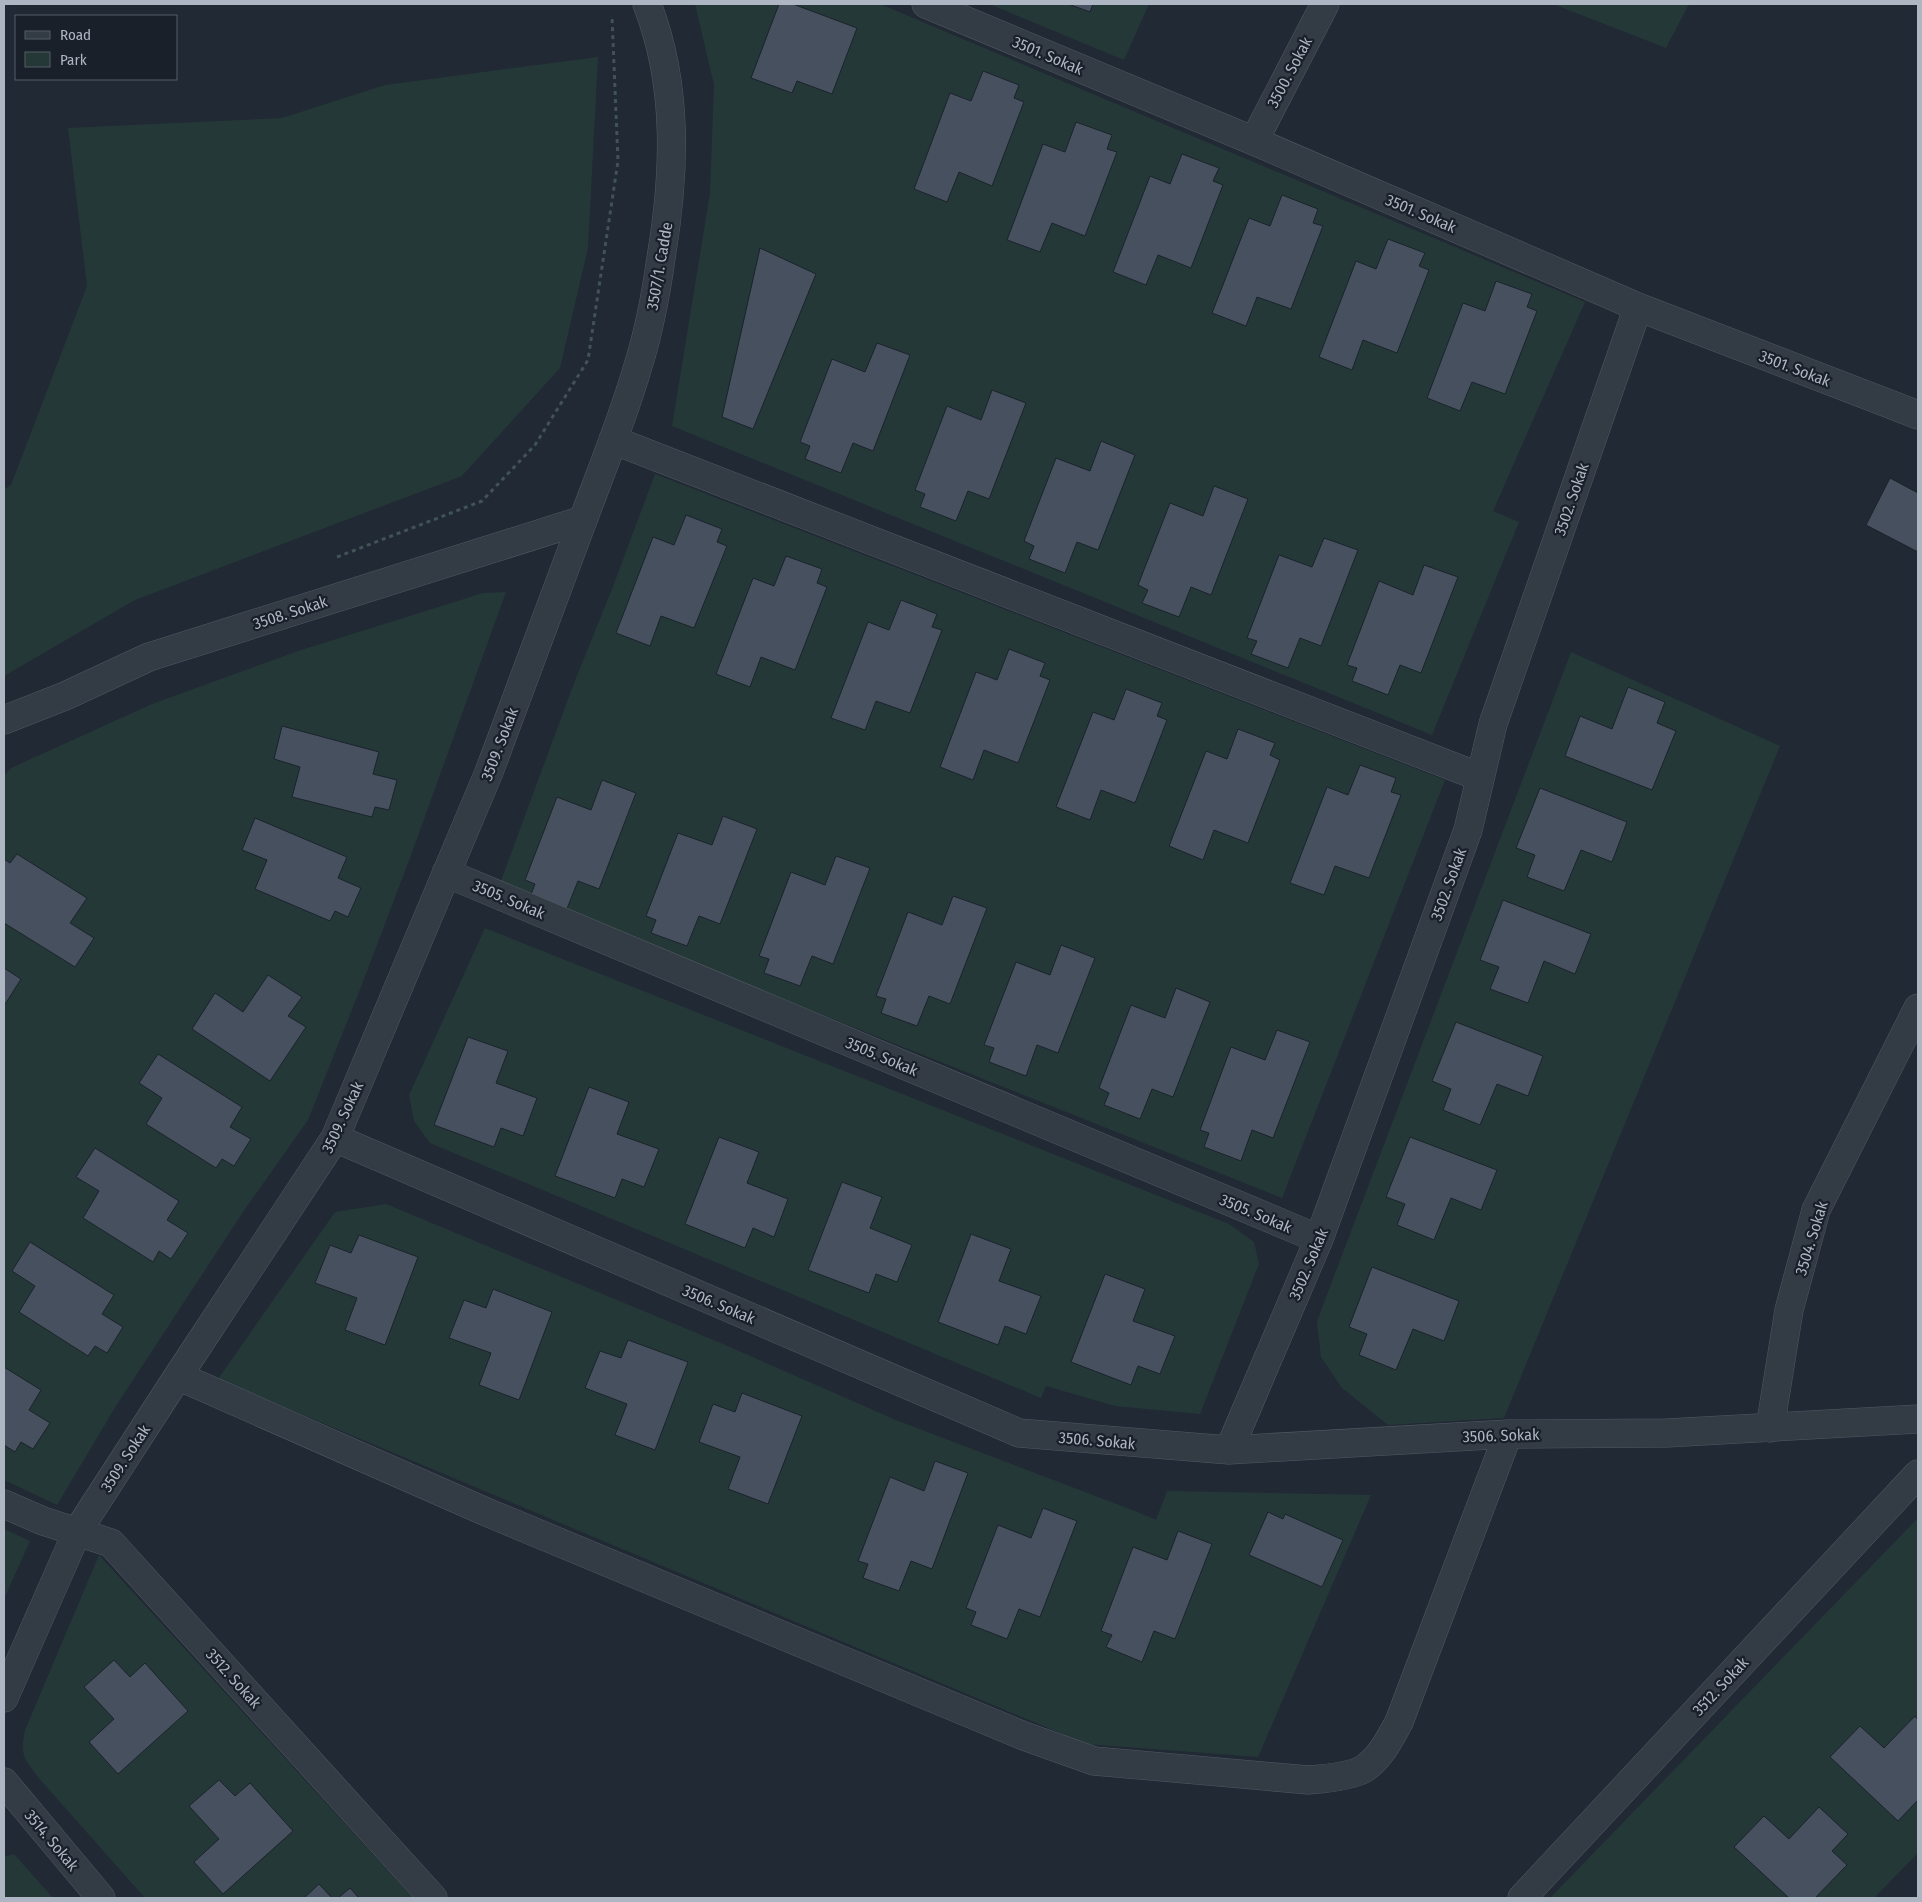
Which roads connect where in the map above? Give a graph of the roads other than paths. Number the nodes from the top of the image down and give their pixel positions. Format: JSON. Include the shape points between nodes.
{"nodes":[{"id":1,"x":648,"y":4,"type":"edge"},
{"id":2,"x":926,"y":4,"type":"edge"},
{"id":3,"x":1325,"y":4,"type":"edge"},
{"id":4,"x":1254,"y":141,"type":"junction"},
{"id":5,"x":1638,"y":307,"type":"junction"},
{"id":6,"x":1918,"y":416,"type":"edge"},
{"id":7,"x":613,"y":440,"type":"junction"},
{"id":8,"x":583,"y":520,"type":"junction"},
{"id":9,"x":4,"y":720,"type":"edge"},
{"id":10,"x":1480,"y":777,"type":"junction"},
{"id":11,"x":446,"y":873,"type":"junction"},
{"id":12,"x":1918,"y":1008,"type":"edge"},
{"id":13,"x":335,"y":1138,"type":"junction"},
{"id":14,"x":1319,"y":1239,"type":"junction"},
{"id":15,"x":178,"y":1376,"type":"junction"},
{"id":16,"x":1918,"y":1419,"type":"edge"},
{"id":17,"x":1770,"y":1428,"type":"junction"},
{"id":18,"x":1508,"y":1434,"type":"junction"},
{"id":19,"x":1228,"y":1450,"type":"junction"},
{"id":20,"x":1918,"y":1474,"type":"edge"},
{"id":21,"x":4,"y":1504,"type":"edge"},
{"id":22,"x":77,"y":1532,"type":"junction"},
{"id":23,"x":4,"y":1698,"type":"edge"},
{"id":24,"x":4,"y":1782,"type":"edge"},
{"id":25,"x":101,"y":1898,"type":"edge"},
{"id":26,"x":433,"y":1898,"type":"edge"},
{"id":27,"x":1522,"y":1898,"type":"edge"}],
"edges":[{"from":1,"to":7,"type":"street","name":"3507/1. Cadde","via":[[665,74],[672,124],[672,171],[656,291],[639,366]]},
{"from":2,"to":4,"type":"street","name":"3501. Sokak"},
{"from":3,"to":4,"type":"street","name":"3500. Sokak"},
{"from":4,"to":5,"type":"street","name":"3501. Sokak"},
{"from":5,"to":6,"type":"street","name":"3501. Sokak"},
{"from":5,"to":10,"type":"street","name":"3502. Sokak","via":[[1492,724]]},
{"from":7,"to":8,"type":"street","name":"3507/1. Cadde"},
{"from":7,"to":10,"type":"street"},
{"from":8,"to":9,"type":"street","name":"3508. Sokak","via":[[149,657],[66,696]]},
{"from":8,"to":11,"type":"street","name":"3509. Sokak","via":[[488,772]]},
{"from":10,"to":14,"type":"street","name":"3502. Sokak","via":[[1468,830]]},
{"from":11,"to":13,"type":"street","name":"3509. Sokak"},
{"from":11,"to":14,"type":"street","name":"3505. Sokak"},
{"from":12,"to":17,"type":"street","name":"3504. Sokak","via":[[1816,1210],[1789,1310]]},
{"from":13,"to":15,"type":"street","name":"3509. Sokak"},
{"from":13,"to":19,"type":"street","name":"3506. Sokak","via":[[1019,1433]]},
{"from":14,"to":19,"type":"street","name":"3502. Sokak"},
{"from":15,"to":18,"type":"street","via":[[484,1511],[1024,1736],[1094,1761],[1308,1780],[1333,1778],[1364,1769],[1386,1746],[1399,1722]]},
{"from":15,"to":22,"type":"street","name":"3509. Sokak"},
{"from":16,"to":17,"type":"street","name":"3506. Sokak"},
{"from":17,"to":18,"type":"street","name":"3506. Sokak","via":[[1667,1433]]},
{"from":18,"to":19,"type":"street","name":"3506. Sokak"},
{"from":20,"to":27,"type":"street","name":"3512. Sokak"},
{"from":21,"to":22,"type":"street","name":"3512. Sokak"},
{"from":22,"to":23,"type":"street","name":"3509. Sokak"},
{"from":22,"to":26,"type":"street","name":"3512. Sokak","via":[[110,1543]]},
{"from":24,"to":25,"type":"street","name":"3514. Sokak"}]}
